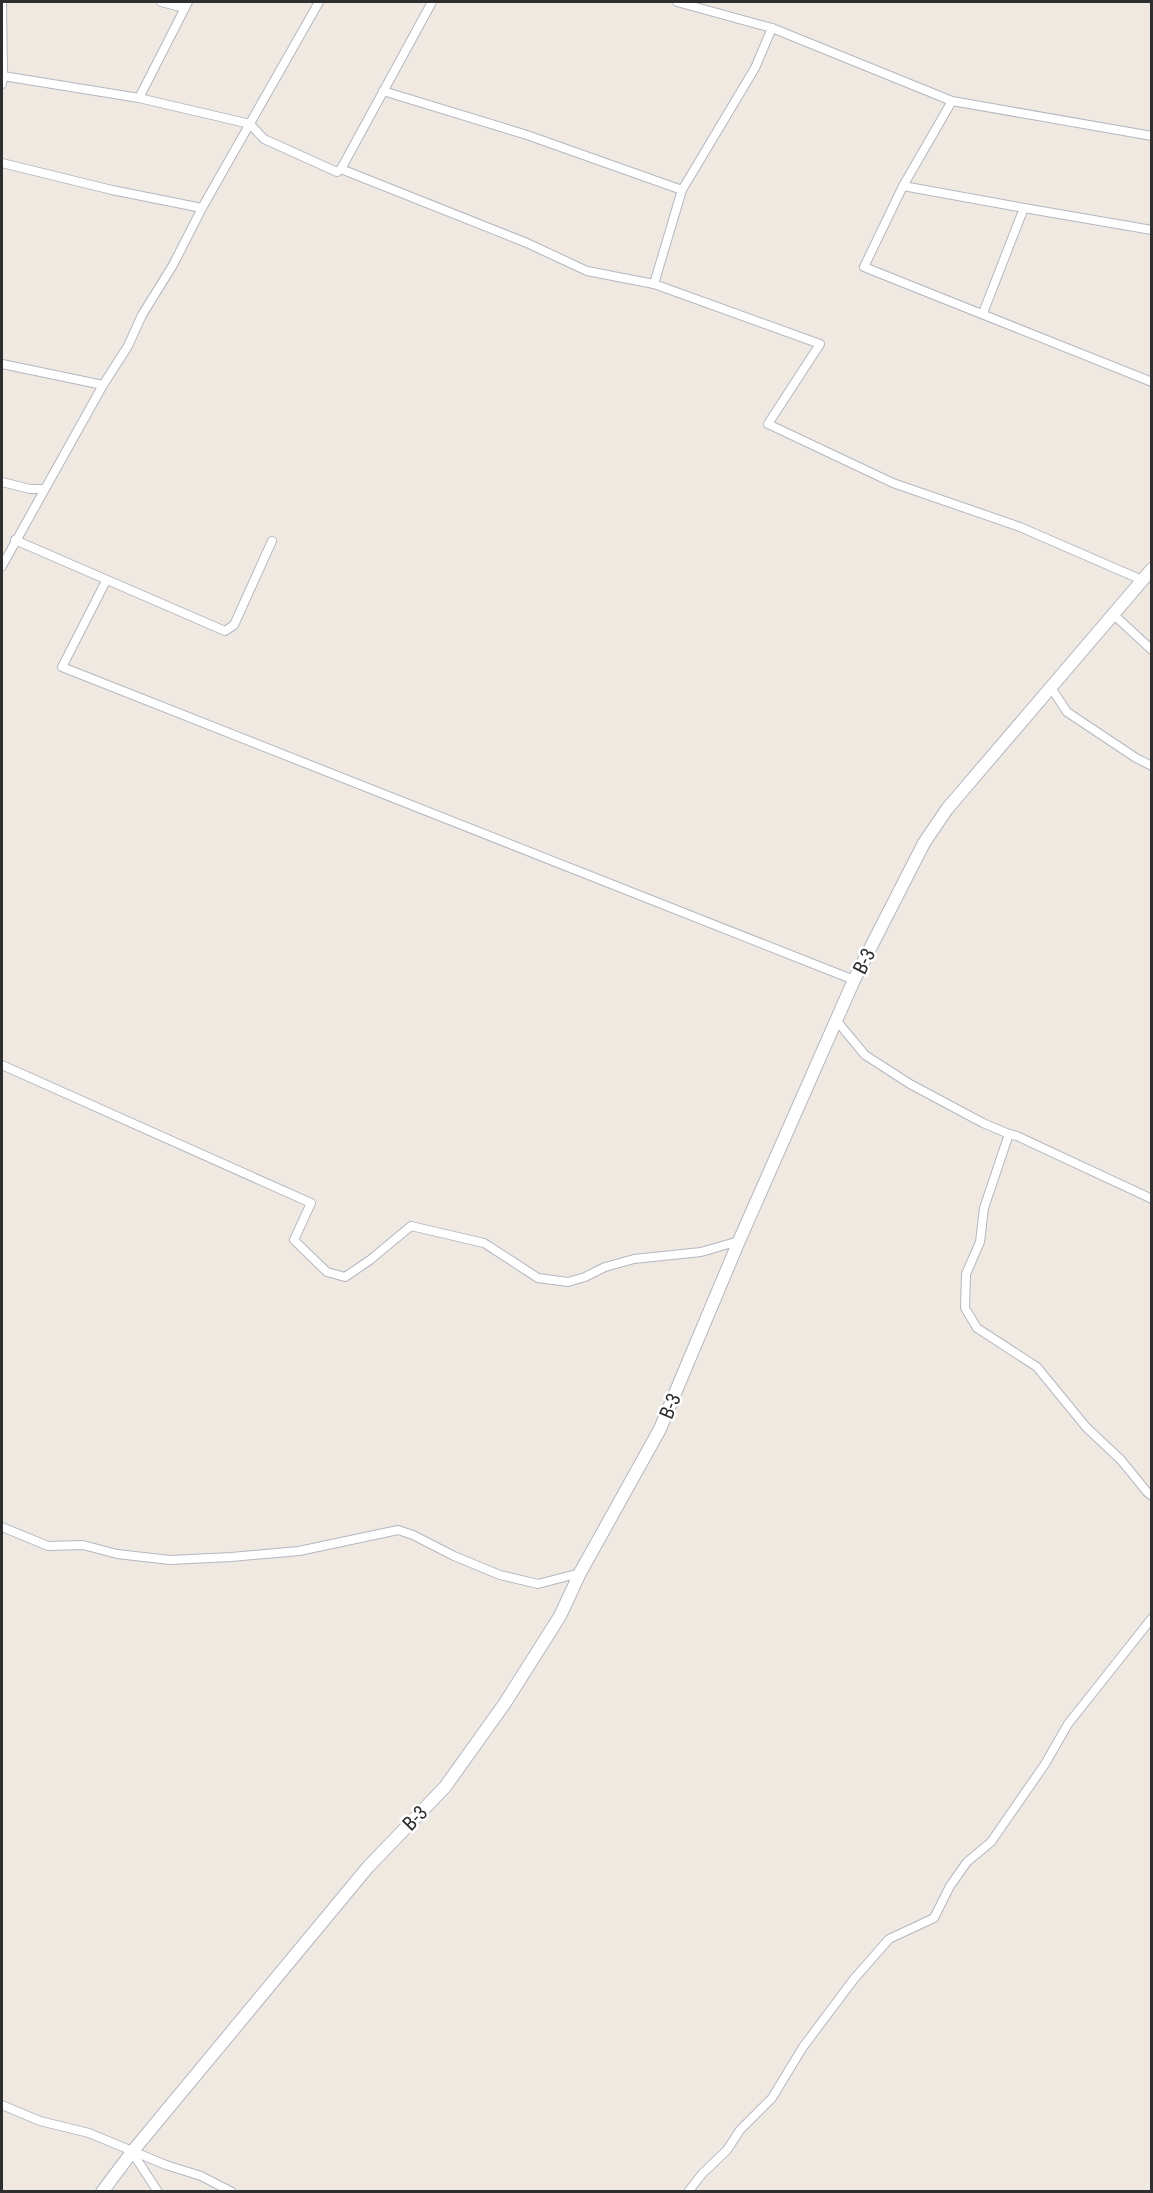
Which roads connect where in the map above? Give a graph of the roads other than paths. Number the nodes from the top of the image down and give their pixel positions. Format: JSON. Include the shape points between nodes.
{"nodes":[{"id":1,"x":2,"y":2,"type":"edge"},
{"id":2,"x":161,"y":2,"type":"edge"},
{"id":3,"x":319,"y":2,"type":"edge"},
{"id":4,"x":432,"y":2,"type":"edge"},
{"id":5,"x":677,"y":2,"type":"edge"},
{"id":6,"x":187,"y":4,"type":"edge"},
{"id":7,"x":772,"y":28,"type":"junction"},
{"id":8,"x":2,"y":80,"type":"edge"},
{"id":9,"x":384,"y":91,"type":"junction"},
{"id":10,"x":139,"y":98,"type":"junction"},
{"id":11,"x":952,"y":101,"type":"junction"},
{"id":12,"x":250,"y":124,"type":"junction"},
{"id":13,"x":1152,"y":136,"type":"edge"},
{"id":14,"x":2,"y":163,"type":"edge"},
{"id":15,"x":341,"y":169,"type":"junction"},
{"id":16,"x":903,"y":186,"type":"junction"},
{"id":17,"x":682,"y":190,"type":"junction"},
{"id":18,"x":202,"y":208,"type":"junction"},
{"id":19,"x":1024,"y":208,"type":"junction"},
{"id":20,"x":1152,"y":230,"type":"edge"},
{"id":21,"x":654,"y":284,"type":"junction"},
{"id":22,"x":982,"y":313,"type":"junction"},
{"id":23,"x":2,"y":364,"type":"edge"},
{"id":24,"x":1152,"y":382,"type":"edge"},
{"id":25,"x":103,"y":385,"type":"junction"},
{"id":26,"x":2,"y":482,"type":"edge"},
{"id":27,"x":44,"y":489,"type":"junction"},
{"id":28,"x":15,"y":540,"type":"junction"},
{"id":29,"x":272,"y":541,"type":"dead end"},
{"id":30,"x":2,"y":567,"type":"edge"},
{"id":31,"x":1152,"y":569,"type":"edge"},
{"id":32,"x":1142,"y":580,"type":"junction"},
{"id":33,"x":106,"y":581,"type":"junction"},
{"id":34,"x":1113,"y":614,"type":"junction"},
{"id":35,"x":1152,"y":650,"type":"edge"},
{"id":36,"x":1050,"y":686,"type":"junction"},
{"id":37,"x":1152,"y":766,"type":"edge"},
{"id":38,"x":854,"y":980,"type":"junction"},
{"id":39,"x":836,"y":1020,"type":"junction"},
{"id":40,"x":2,"y":1065,"type":"edge"},
{"id":41,"x":1009,"y":1134,"type":"junction"},
{"id":42,"x":1152,"y":1199,"type":"edge"},
{"id":43,"x":739,"y":1241,"type":"junction"},
{"id":44,"x":1152,"y":1496,"type":"edge"},
{"id":45,"x":2,"y":1527,"type":"edge"},
{"id":46,"x":580,"y":1573,"type":"junction"},
{"id":47,"x":1152,"y":1618,"type":"edge"},
{"id":48,"x":2,"y":2105,"type":"edge"},
{"id":49,"x":132,"y":2152,"type":"junction"},
{"id":50,"x":102,"y":2192,"type":"edge"},
{"id":51,"x":158,"y":2192,"type":"edge"},
{"id":52,"x":232,"y":2192,"type":"edge"},
{"id":53,"x":688,"y":2192,"type":"edge"}],
"edges":[{"from":1,"to":8,"type":"street"},
{"from":2,"to":6,"type":"street"},
{"from":3,"to":12,"type":"street"},
{"from":4,"to":9,"type":"street"},
{"from":5,"to":7,"type":"street"},
{"from":6,"to":10,"type":"street"},
{"from":7,"to":11,"type":"street"},
{"from":7,"to":17,"type":"street","via":[[755,68]]},
{"from":8,"to":10,"type":"street"},
{"from":9,"to":15,"type":"street"},
{"from":9,"to":17,"type":"street","via":[[527,135]]},
{"from":10,"to":12,"type":"street"},
{"from":11,"to":13,"type":"street"},
{"from":11,"to":16,"type":"street"},
{"from":12,"to":15,"type":"street","via":[[264,139],[337,172]]},
{"from":12,"to":18,"type":"street"},
{"from":14,"to":18,"type":"street"},
{"from":15,"to":21,"type":"street","via":[[587,271]]},
{"from":16,"to":19,"type":"street"},
{"from":16,"to":22,"type":"street","via":[[864,267]]},
{"from":17,"to":21,"type":"street"},
{"from":18,"to":25,"type":"street"},
{"from":19,"to":20,"type":"street"},
{"from":19,"to":22,"type":"street"},
{"from":21,"to":32,"type":"street","via":[[820,344],[768,424],[893,483],[1020,527]]},
{"from":22,"to":24,"type":"street"},
{"from":23,"to":25,"type":"street"},
{"from":25,"to":27,"type":"street"},
{"from":26,"to":27,"type":"street"},
{"from":27,"to":28,"type":"street"},
{"from":28,"to":30,"type":"street"},
{"from":28,"to":33,"type":"street"},
{"from":29,"to":33,"type":"street","via":[[234,626],[225,631]]},
{"from":31,"to":32,"type":"main road","name":"B-3"},
{"from":32,"to":34,"type":"main road","name":"B-3"},
{"from":33,"to":38,"type":"street","via":[[62,667]]},
{"from":34,"to":35,"type":"street"},
{"from":34,"to":36,"type":"main road","name":"B-3"},
{"from":36,"to":37,"type":"street","via":[[1067,712]]},
{"from":36,"to":38,"type":"main road","name":"B-3","via":[[947,808],[924,843]]},
{"from":38,"to":39,"type":"main road","name":"B-3"},
{"from":39,"to":41,"type":"street","via":[[865,1055],[910,1084]]},
{"from":39,"to":43,"type":"main road","name":"B-3"},
{"from":40,"to":43,"type":"street","via":[[311,1203],[294,1240],[327,1272],[345,1277],[411,1226],[484,1243],[538,1278],[568,1282],[634,1260],[701,1252]]},
{"from":41,"to":42,"type":"street"},
{"from":41,"to":44,"type":"street","via":[[984,1208],[980,1242],[966,1274],[965,1308],[977,1328],[1037,1367],[1086,1427]]},
{"from":43,"to":46,"type":"main road","name":"B-3","via":[[660,1429]]},
{"from":45,"to":46,"type":"street","via":[[48,1546],[83,1545],[117,1554],[170,1560],[299,1551],[398,1530],[500,1575],[538,1584]]},
{"from":46,"to":49,"type":"main road","name":"B-3","via":[[560,1616],[506,1703],[445,1786],[368,1867]]},
{"from":47,"to":53,"type":"street","via":[[1068,1724],[991,1842],[967,1862],[934,1918],[889,1939],[803,2047],[772,2098]]},
{"from":48,"to":49,"type":"street","via":[[40,2121],[89,2133]]},
{"from":49,"to":50,"type":"main road","name":"B-3"},
{"from":49,"to":51,"type":"street"},
{"from":49,"to":52,"type":"street","via":[[201,2176]]}]}
